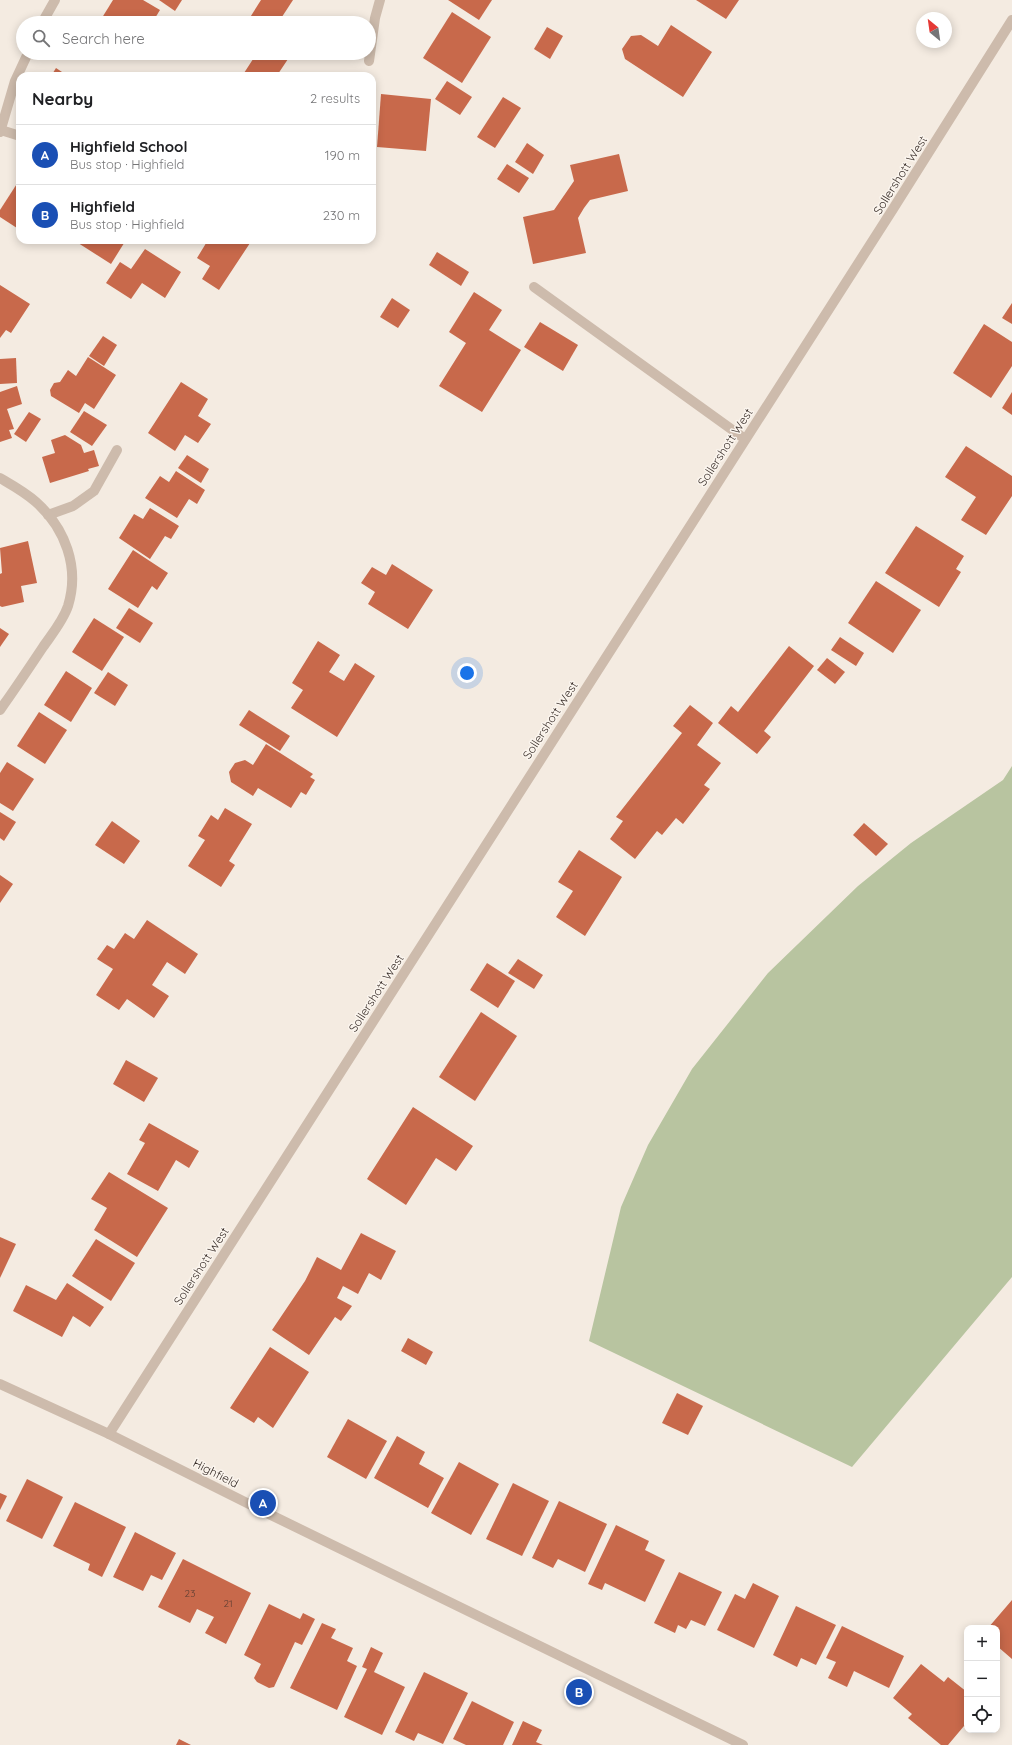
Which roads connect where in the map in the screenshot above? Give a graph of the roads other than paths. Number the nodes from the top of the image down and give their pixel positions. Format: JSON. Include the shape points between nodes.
{"nodes":[{"id":1,"x":56,"y":0,"type":"edge"},
{"id":2,"x":380,"y":0,"type":"edge"},
{"id":3,"x":46,"y":16,"type":"edge"},
{"id":4,"x":376,"y":16,"type":"edge"},
{"id":5,"x":1012,"y":20,"type":"edge"},
{"id":6,"x":25,"y":60,"type":"edge"},
{"id":7,"x":19,"y":72,"type":"edge"},
{"id":8,"x":16,"y":79,"type":"edge"},
{"id":9,"x":1,"y":131,"type":"edge"},
{"id":10,"x":16,"y":135,"type":"edge"},
{"id":11,"x":534,"y":287,"type":"dead end"},
{"id":12,"x":745,"y":439,"type":"junction"},
{"id":13,"x":117,"y":450,"type":"dead end"},
{"id":14,"x":0,"y":478,"type":"edge"},
{"id":15,"x":48,"y":515,"type":"junction"},
{"id":16,"x":0,"y":710,"type":"edge"},
{"id":17,"x":0,"y":1384,"type":"edge"},
{"id":18,"x":109,"y":1434,"type":"junction"},
{"id":19,"x":743,"y":1745,"type":"edge"}],
"edges":[{"from":1,"to":3,"type":"street"},
{"from":2,"to":4,"type":"street"},
{"from":5,"to":12,"type":"street","name":"Sollershott West"},
{"from":6,"to":7,"type":"street"},
{"from":8,"to":9,"type":"street"},
{"from":9,"to":10,"type":"street"},
{"from":11,"to":12,"type":"street"},
{"from":12,"to":18,"type":"street","name":"Sollershott West"},
{"from":13,"to":15,"type":"street","via":[[94,491],[73,506]]},
{"from":14,"to":15,"type":"street","via":[[35,501]]},
{"from":15,"to":16,"type":"street","via":[[65,541],[73,566],[73,586],[68,607],[58,626]]},
{"from":17,"to":18,"type":"street","name":"Highfield"},
{"from":18,"to":19,"type":"street","name":"Highfield"}]}
